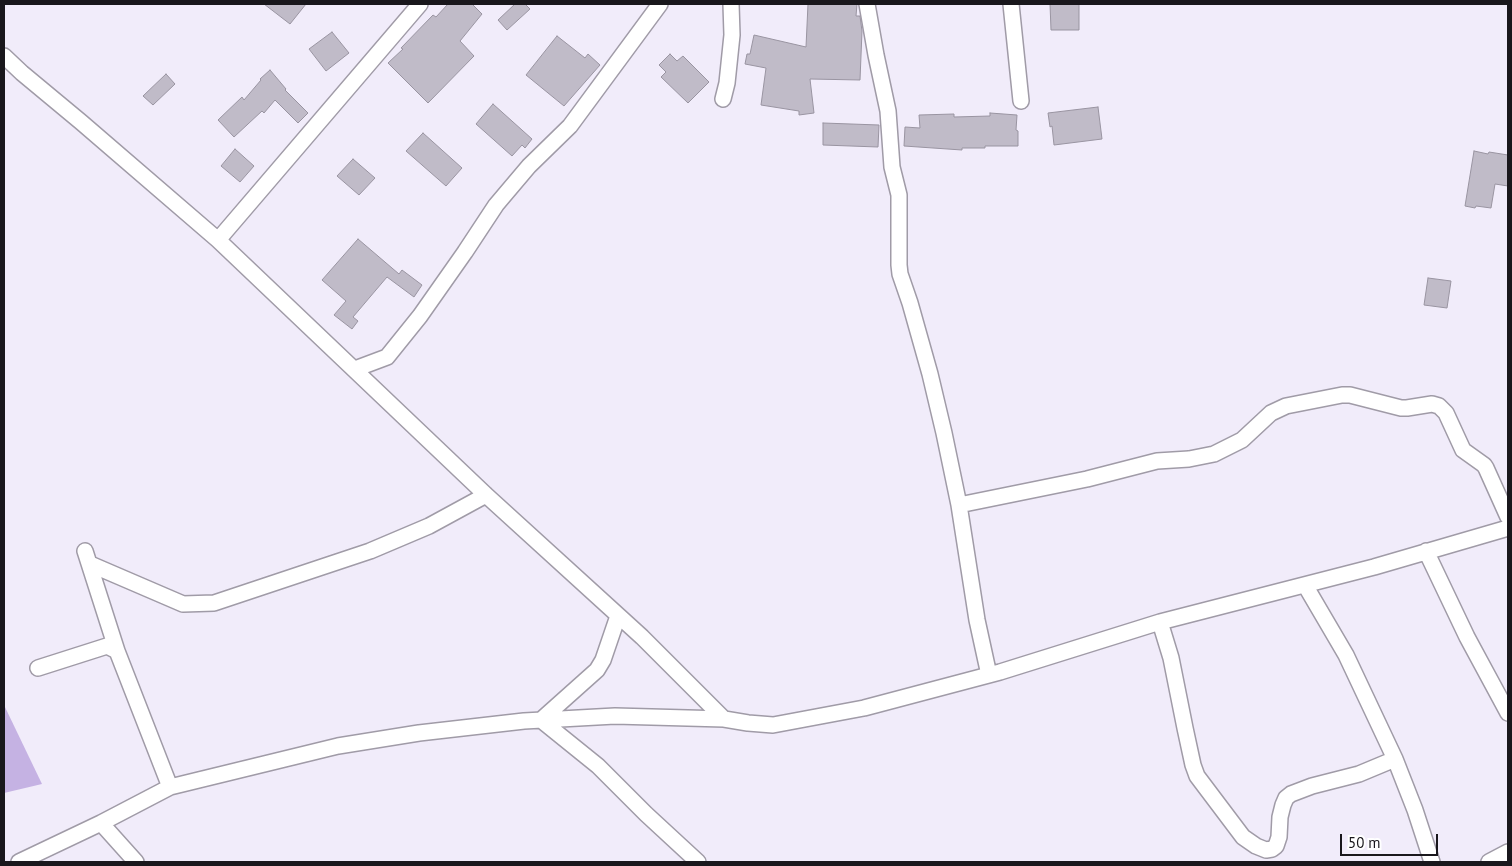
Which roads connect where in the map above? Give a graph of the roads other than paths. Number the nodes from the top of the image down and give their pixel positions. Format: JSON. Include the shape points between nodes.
{"nodes":[{"id":1,"x":420,"y":4,"type":"edge"},
{"id":2,"x":660,"y":4,"type":"edge"},
{"id":3,"x":731,"y":4,"type":"edge"},
{"id":4,"x":867,"y":4,"type":"edge"},
{"id":5,"x":1011,"y":4,"type":"edge"},
{"id":6,"x":4,"y":56,"type":"edge"},
{"id":7,"x":723,"y":99,"type":"dead end"},
{"id":8,"x":1021,"y":101,"type":"dead end"},
{"id":9,"x":218,"y":240,"type":"junction"},
{"id":10,"x":355,"y":369,"type":"junction"},
{"id":11,"x":486,"y":495,"type":"junction"},
{"id":12,"x":959,"y":505,"type":"junction"},
{"id":13,"x":1508,"y":517,"type":"edge"},
{"id":14,"x":1508,"y":528,"type":"edge"},
{"id":15,"x":1426,"y":551,"type":"junction"},
{"id":16,"x":1305,"y":584,"type":"junction"},
{"id":17,"x":618,"y":616,"type":"junction"},
{"id":18,"x":1160,"y":622,"type":"junction"},
{"id":19,"x":117,"y":651,"type":"junction"},
{"id":20,"x":38,"y":668,"type":"dead end"},
{"id":21,"x":989,"y":675,"type":"junction"},
{"id":22,"x":1508,"y":713,"type":"edge"},
{"id":23,"x":724,"y":719,"type":"junction"},
{"id":24,"x":541,"y":720,"type":"junction"},
{"id":25,"x":1395,"y":759,"type":"junction"},
{"id":26,"x":170,"y":787,"type":"junction"},
{"id":27,"x":101,"y":823,"type":"junction"},
{"id":28,"x":1508,"y":852,"type":"edge"},
{"id":29,"x":19,"y":862,"type":"edge"},
{"id":30,"x":136,"y":862,"type":"edge"},
{"id":31,"x":698,"y":862,"type":"edge"},
{"id":32,"x":1432,"y":862,"type":"edge"},
{"id":33,"x":1489,"y":862,"type":"edge"}],
"edges":[{"from":1,"to":9,"type":"street"},
{"from":2,"to":10,"type":"street","via":[[570,126],[529,166],[496,205],[420,316],[387,357]]},
{"from":3,"to":7,"type":"street","via":[[732,35]]},
{"from":4,"to":12,"type":"street","via":[[888,111],[892,166],[899,194],[900,274],[930,374]]},
{"from":5,"to":8,"type":"street"},
{"from":6,"to":9,"type":"street"},
{"from":9,"to":10,"type":"street"},
{"from":10,"to":11,"type":"street"},
{"from":11,"to":17,"type":"street"},
{"from":11,"to":19,"type":"street","via":[[429,526],[370,551],[214,603],[182,604],[87,558]]},
{"from":12,"to":13,"type":"street","via":[[1157,461],[1214,454],[1242,440],[1271,413],[1286,406],[1350,395],[1401,408],[1439,406],[1446,413],[1462,450],[1486,468]]},
{"from":12,"to":21,"type":"street"},
{"from":14,"to":15,"type":"street"},
{"from":15,"to":16,"type":"street"},
{"from":15,"to":22,"type":"street"},
{"from":16,"to":18,"type":"street"},
{"from":16,"to":25,"type":"street","via":[[1346,655]]},
{"from":17,"to":23,"type":"street"},
{"from":17,"to":24,"type":"street","via":[[597,670]]},
{"from":18,"to":21,"type":"street"},
{"from":18,"to":25,"type":"street","via":[[1172,658],[1197,776],[1243,837],[1256,846],[1266,850],[1276,846],[1282,805],[1291,794],[1359,774]]},
{"from":19,"to":20,"type":"street","via":[[107,646]]},
{"from":19,"to":26,"type":"street"},
{"from":21,"to":23,"type":"street","via":[[864,708],[773,725]]},
{"from":23,"to":24,"type":"street","via":[[615,716]]},
{"from":24,"to":26,"type":"street","via":[[419,733],[338,746]]},
{"from":24,"to":31,"type":"street","via":[[598,766]]},
{"from":25,"to":32,"type":"street"},
{"from":26,"to":27,"type":"street"},
{"from":27,"to":29,"type":"street"},
{"from":27,"to":30,"type":"street"},
{"from":28,"to":33,"type":"street"}]}
